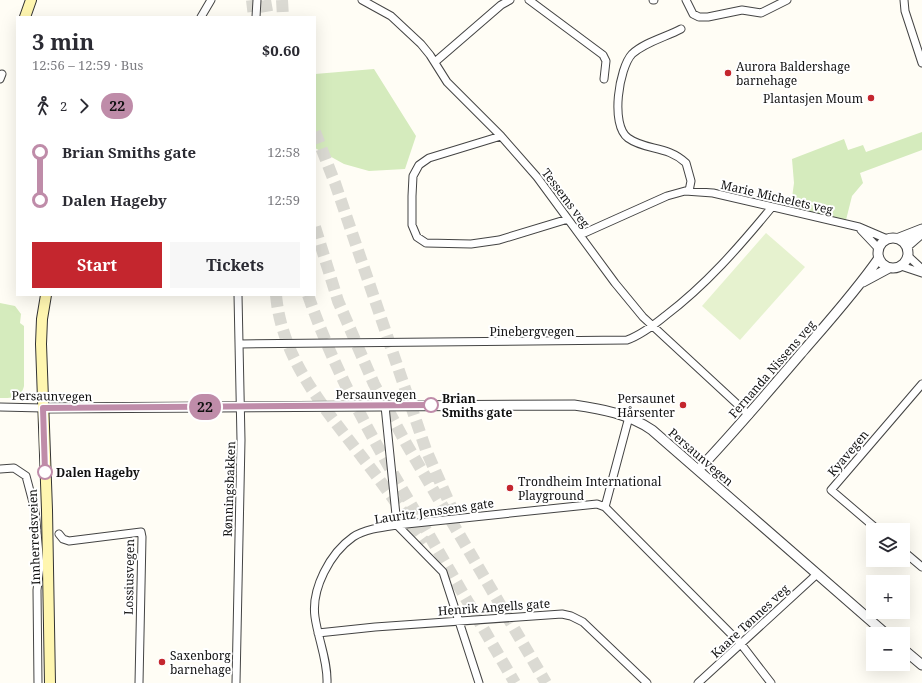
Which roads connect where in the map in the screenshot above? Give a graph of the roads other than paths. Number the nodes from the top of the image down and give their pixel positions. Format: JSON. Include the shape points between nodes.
{"nodes":[{"id":1,"x":211,"y":0,"type":"edge"},
{"id":2,"x":257,"y":0,"type":"edge"},
{"id":3,"x":362,"y":0,"type":"edge"},
{"id":4,"x":510,"y":0,"type":"edge"},
{"id":5,"x":528,"y":0,"type":"edge"},
{"id":6,"x":686,"y":0,"type":"edge"},
{"id":7,"x":787,"y":0,"type":"edge"},
{"id":8,"x":904,"y":0,"type":"edge"},
{"id":9,"x":202,"y":16,"type":"edge"},
{"id":10,"x":256,"y":16,"type":"edge"},
{"id":11,"x":681,"y":29,"type":"dead end"},
{"id":12,"x":435,"y":62,"type":"junction"},
{"id":13,"x":922,"y":63,"type":"edge"},
{"id":14,"x":604,"y":79,"type":"dead end"},
{"id":15,"x":500,"y":136,"type":"junction"},
{"id":16,"x":689,"y":191,"type":"junction"},
{"id":17,"x":772,"y":207,"type":"junction"},
{"id":18,"x":568,"y":219,"type":"junction"},
{"id":19,"x":858,"y":227,"type":"junction"},
{"id":20,"x":922,"y":229,"type":"edge"},
{"id":21,"x":922,"y":233,"type":"edge"},
{"id":22,"x":580,"y":235,"type":"junction"},
{"id":23,"x":899,"y":238,"type":"junction"},
{"id":24,"x":886,"y":239,"type":"junction"},
{"id":25,"x":878,"y":248,"type":"junction"},
{"id":26,"x":908,"y":251,"type":"junction"},
{"id":27,"x":878,"y":258,"type":"junction"},
{"id":28,"x":901,"y":266,"type":"junction"},
{"id":29,"x":889,"y":268,"type":"junction"},
{"id":30,"x":922,"y":269,"type":"edge"},
{"id":31,"x":922,"y":273,"type":"edge"},
{"id":32,"x":862,"y":282,"type":"junction"},
{"id":33,"x":46,"y":296,"type":"edge"},
{"id":34,"x":238,"y":296,"type":"edge"},
{"id":35,"x":653,"y":326,"type":"junction"},
{"id":36,"x":240,"y":344,"type":"junction"},
{"id":37,"x":922,"y":384,"type":"edge"},
{"id":38,"x":385,"y":406,"type":"junction"},
{"id":39,"x":0,"y":407,"type":"edge"},
{"id":40,"x":241,"y":407,"type":"junction"},
{"id":41,"x":43,"y":408,"type":"junction"},
{"id":42,"x":749,"y":415,"type":"junction"},
{"id":43,"x":629,"y":417,"type":"junction"},
{"id":44,"x":0,"y":469,"type":"edge"},
{"id":45,"x":699,"y":469,"type":"junction"},
{"id":46,"x":605,"y":507,"type":"junction"},
{"id":47,"x":870,"y":523,"type":"edge"},
{"id":48,"x":397,"y":525,"type":"junction"},
{"id":49,"x":59,"y":534,"type":"dead end"},
{"id":50,"x":910,"y":557,"type":"edge"},
{"id":51,"x":922,"y":567,"type":"edge"},
{"id":52,"x":816,"y":574,"type":"junction"},
{"id":53,"x":460,"y":621,"type":"junction"},
{"id":54,"x":878,"y":627,"type":"edge"},
{"id":55,"x":318,"y":634,"type":"junction"},
{"id":56,"x":741,"y":644,"type":"junction"},
{"id":57,"x":910,"y":655,"type":"edge"},
{"id":58,"x":922,"y":665,"type":"edge"},
{"id":59,"x":38,"y":683,"type":"edge"},
{"id":60,"x":50,"y":683,"type":"edge"},
{"id":61,"x":139,"y":683,"type":"edge"},
{"id":62,"x":236,"y":683,"type":"edge"},
{"id":63,"x":327,"y":683,"type":"edge"},
{"id":64,"x":479,"y":683,"type":"edge"},
{"id":65,"x":647,"y":683,"type":"edge"},
{"id":66,"x":698,"y":683,"type":"edge"},
{"id":67,"x":771,"y":683,"type":"edge"}],
"edges":[{"from":1,"to":9,"type":"street"},
{"from":2,"to":10,"type":"street"},
{"from":3,"to":12,"type":"street","name":"Tessems veg","via":[[405,29]]},
{"from":4,"to":12,"type":"street"},
{"from":5,"to":14,"type":"street","via":[[603,55],[606,61]]},
{"from":6,"to":7,"type":"street","via":[[693,14],[702,17],[742,10],[761,13]]},
{"from":8,"to":13,"type":"street","via":[[905,11]]},
{"from":11,"to":16,"type":"street","via":[[632,55],[624,70],[618,110],[620,128],[628,138],[648,147],[668,151],[686,163],[691,181]]},
{"from":12,"to":15,"type":"street","name":"Tessems veg","via":[[447,82]]},
{"from":15,"to":18,"type":"street","name":"Tessems veg","via":[[537,177]]},
{"from":15,"to":18,"type":"street","via":[[429,158],[419,165],[413,176],[412,196],[412,225],[417,237],[426,243],[471,244],[499,240]]},
{"from":16,"to":17,"type":"street","name":"Marie Michelets veg","via":[[713,193]]},
{"from":16,"to":22,"type":"street","name":"Marie Michelets veg","via":[[667,196]]},
{"from":17,"to":19,"type":"street","name":"Marie Michelets veg"},
{"from":17,"to":35,"type":"street","name":"Pinebergvegen","via":[[739,247],[692,295]]},
{"from":18,"to":22,"type":"street","name":"Tessems veg"},
{"from":19,"to":24,"type":"street","name":"Marie Michelets veg"},
{"from":19,"to":25,"type":"street"},
{"from":20,"to":23,"type":"street"},
{"from":21,"to":26,"type":"street"},
{"from":22,"to":35,"type":"street","name":"Tessems veg","via":[[615,283]]},
{"from":23,"to":24,"type":"street"},
{"from":23,"to":26,"type":"street"},
{"from":24,"to":25,"type":"street"},
{"from":25,"to":27,"type":"street"},
{"from":26,"to":28,"type":"street"},
{"from":26,"to":30,"type":"street"},
{"from":27,"to":29,"type":"street"},
{"from":27,"to":32,"type":"street","name":"Fernanda Nissens veg"},
{"from":28,"to":29,"type":"street"},
{"from":28,"to":31,"type":"street"},
{"from":29,"to":32,"type":"street","name":"Fernanda Nissens veg"},
{"from":32,"to":42,"type":"street","name":"Fernanda Nissens veg"},
{"from":33,"to":41,"type":"main road","name":"Innherredsveien","via":[[41,338]]},
{"from":34,"to":36,"type":"street","name":"Rønningsbakken"},
{"from":35,"to":36,"type":"street","name":"Pinebergvegen","via":[[634,338],[620,341]]},
{"from":35,"to":42,"type":"street","name":"Tessems veg"},
{"from":36,"to":40,"type":"street","name":"Rønningsbakken"},
{"from":37,"to":47,"type":"street","name":"Kyavegen","via":[[831,490]]},
{"from":38,"to":40,"type":"street","name":"Persaunvegen"},
{"from":38,"to":43,"type":"street","name":"Persaunvegen","via":[[574,405]]},
{"from":38,"to":48,"type":"street"},
{"from":39,"to":41,"type":"street","name":"Persaunvegen"},
{"from":40,"to":41,"type":"street","name":"Persaunvegen"},
{"from":40,"to":62,"type":"street","name":"Rønningsbakken"},
{"from":41,"to":60,"type":"main road","name":"Innherredsveien"},
{"from":42,"to":45,"type":"street","name":"Fernanda Nissens veg"},
{"from":43,"to":45,"type":"street","name":"Persaunvegen","via":[[652,430]]},
{"from":43,"to":46,"type":"street"},
{"from":44,"to":59,"type":"street","name":"Innherredsveien","via":[[14,468],[26,476],[35,510],[40,566],[37,590]]},
{"from":45,"to":52,"type":"street","name":"Persaunvegen"},
{"from":46,"to":48,"type":"street","name":"Lauritz Jenssens gate","via":[[597,504]]},
{"from":46,"to":56,"type":"street"},
{"from":48,"to":53,"type":"street","via":[[443,572]]},
{"from":48,"to":55,"type":"street","name":"Lauritz Jenssens gate","via":[[353,537],[339,550],[317,591],[315,615]]},
{"from":49,"to":61,"type":"street","name":"Lossiusvegen","via":[[69,541],[141,532]]},
{"from":50,"to":51,"type":"street"},
{"from":52,"to":54,"type":"street","name":"Persaunvegen"},
{"from":52,"to":56,"type":"street","name":"Kaare Tønnes veg"},
{"from":53,"to":55,"type":"street","name":"Henrik Angells gate"},
{"from":53,"to":64,"type":"street"},
{"from":53,"to":65,"type":"street","name":"Henrik Angells gate","via":[[543,614],[571,616],[582,622]]},
{"from":55,"to":63,"type":"street","name":"Lauritz Jenssens gate"},
{"from":56,"to":66,"type":"street","name":"Kaare Tønnes veg"},
{"from":56,"to":67,"type":"street"},
{"from":57,"to":58,"type":"street"}]}
